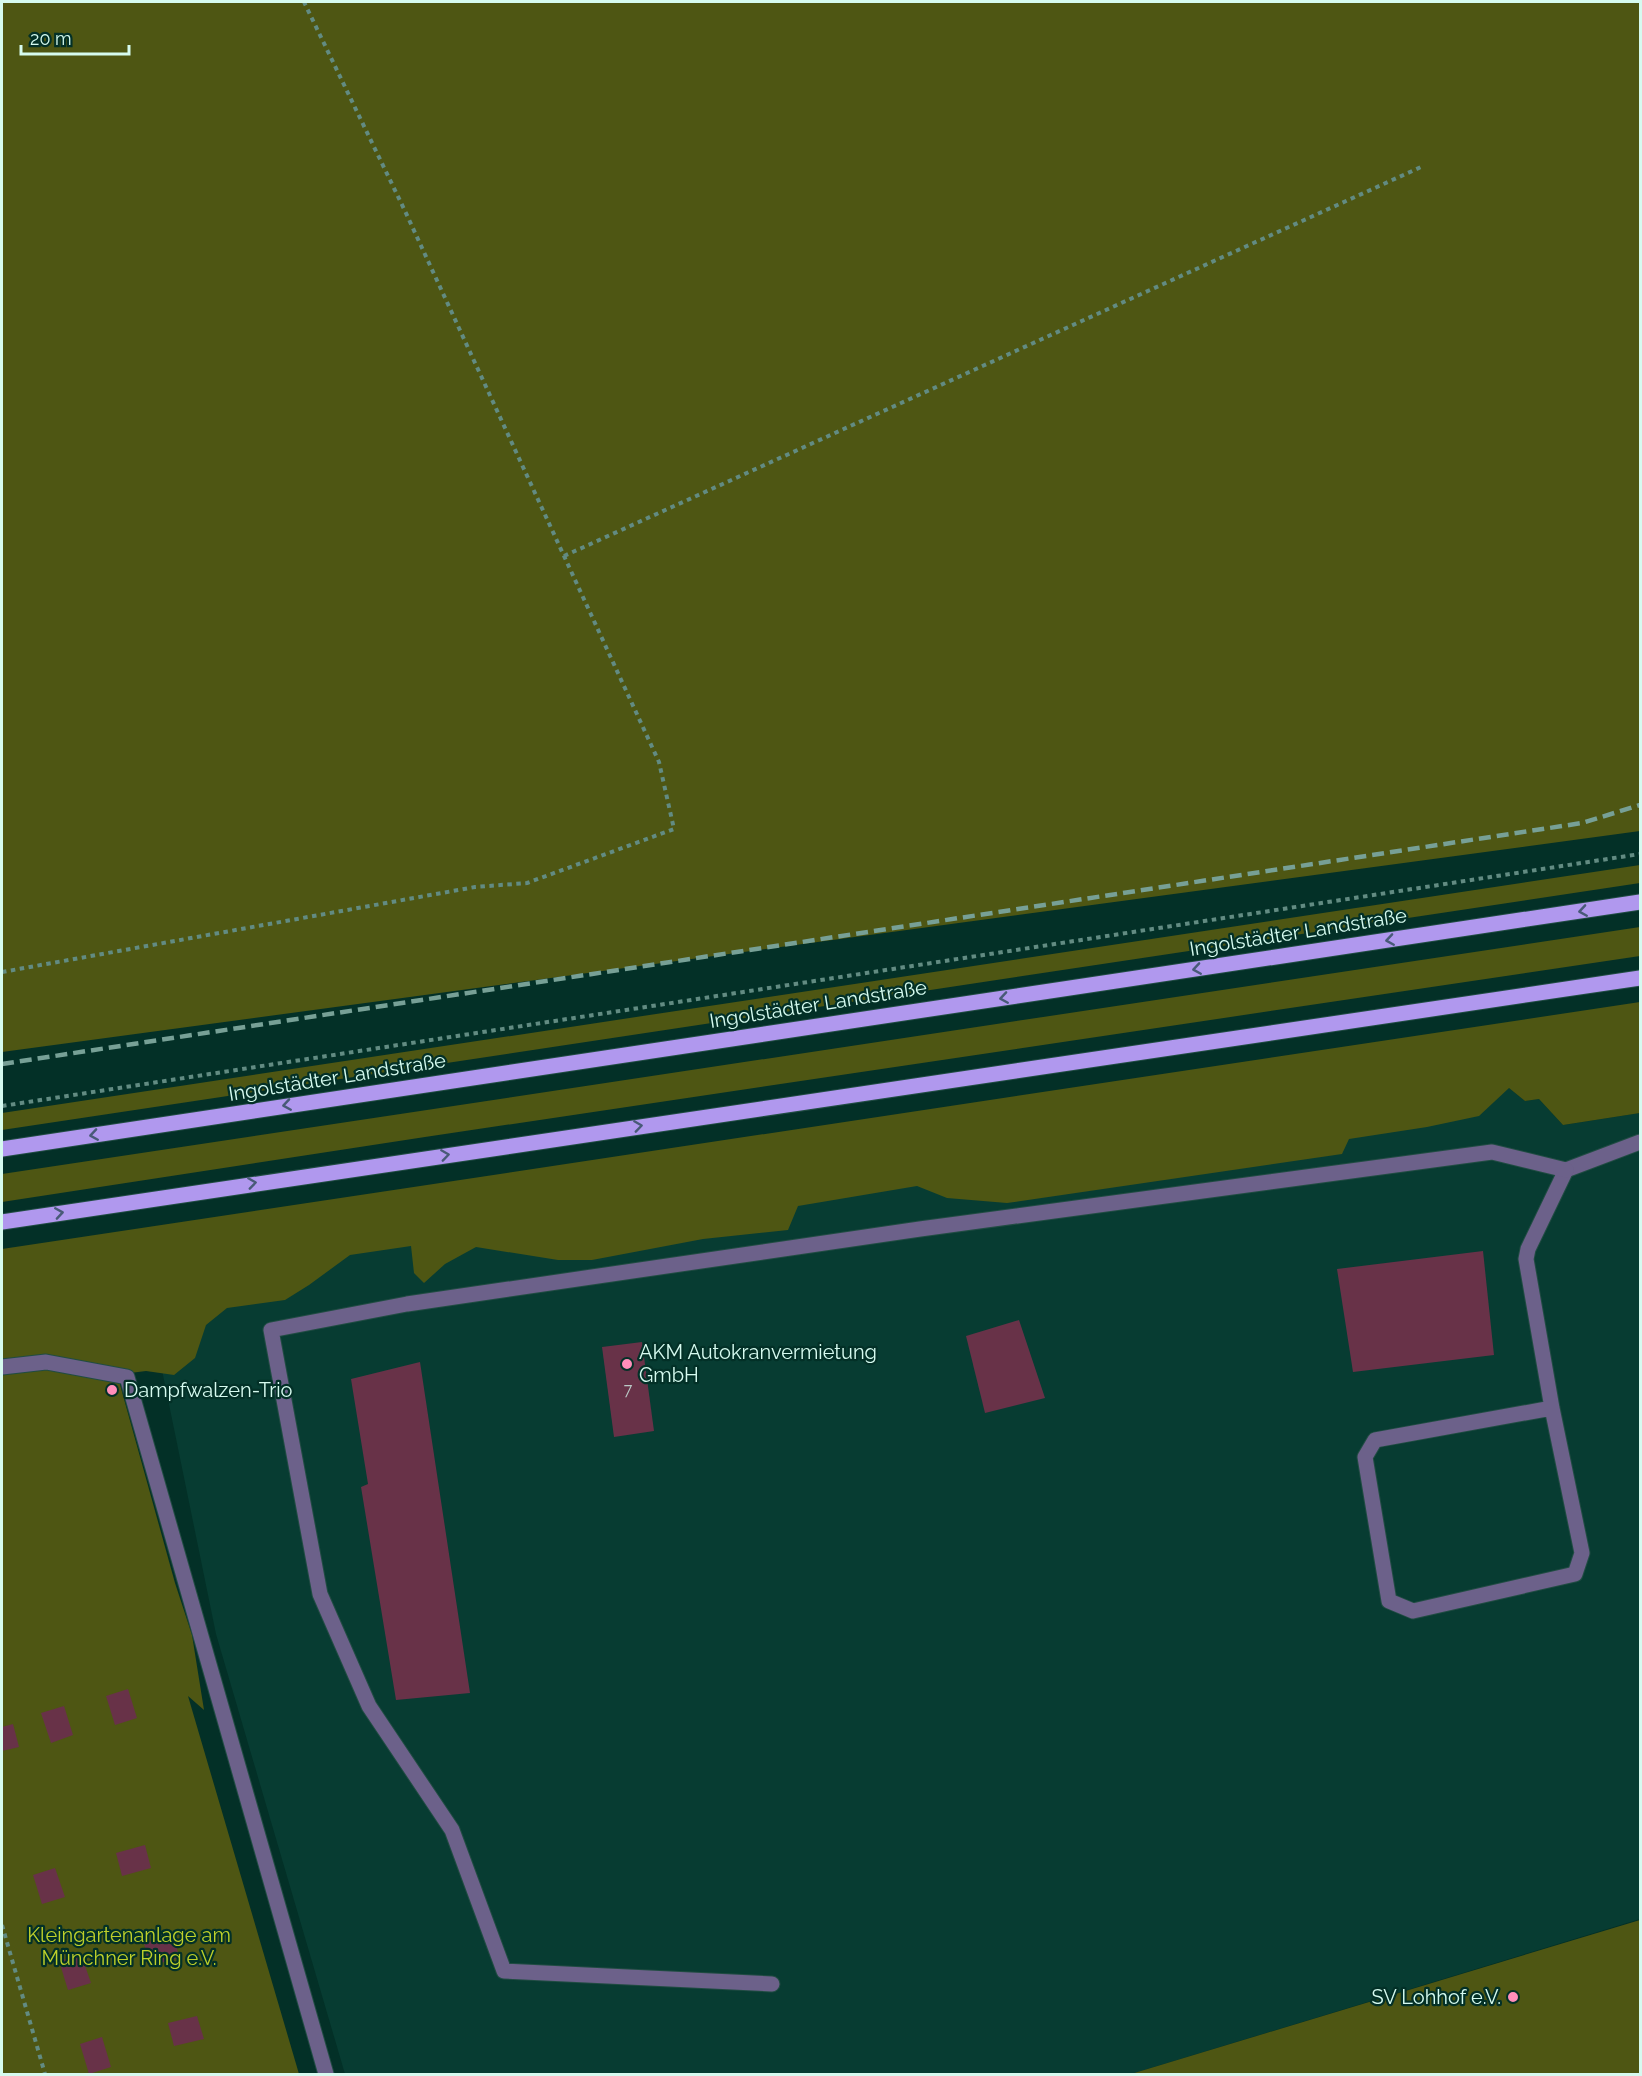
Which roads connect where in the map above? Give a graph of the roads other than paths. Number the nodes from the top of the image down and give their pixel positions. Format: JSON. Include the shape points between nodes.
{"nodes":[{"id":1,"x":1641,"y":902,"type":"edge"},
{"id":2,"x":1641,"y":978,"type":"edge"},
{"id":3,"x":1641,"y":1142,"type":"edge"},
{"id":4,"x":2,"y":1149,"type":"edge"},
{"id":5,"x":1566,"y":1170,"type":"junction"},
{"id":6,"x":2,"y":1222,"type":"edge"},
{"id":7,"x":2,"y":1367,"type":"edge"},
{"id":8,"x":1552,"y":1408,"type":"junction"},
{"id":9,"x":772,"y":1984,"type":"dead end"},
{"id":10,"x":326,"y":2074,"type":"edge"}],
"edges":[{"from":1,"to":4,"type":"main road","name":"Ingolstädter Landstraße","one_way":true},
{"from":6,"to":2,"type":"main road","one_way":true},
{"from":3,"to":5,"type":"street"},
{"from":5,"to":8,"type":"street","via":[[1526,1259]]},
{"from":5,"to":9,"type":"street","via":[[1492,1152],[909,1230],[407,1304],[271,1330],[320,1594],[369,1706],[452,1830],[504,1971]]},
{"from":7,"to":10,"type":"street","via":[[46,1362],[126,1377]]},
{"from":8,"to":8,"type":"street","via":[[1582,1553],[1575,1574],[1413,1611],[1389,1601],[1365,1457],[1375,1440]]}]}
